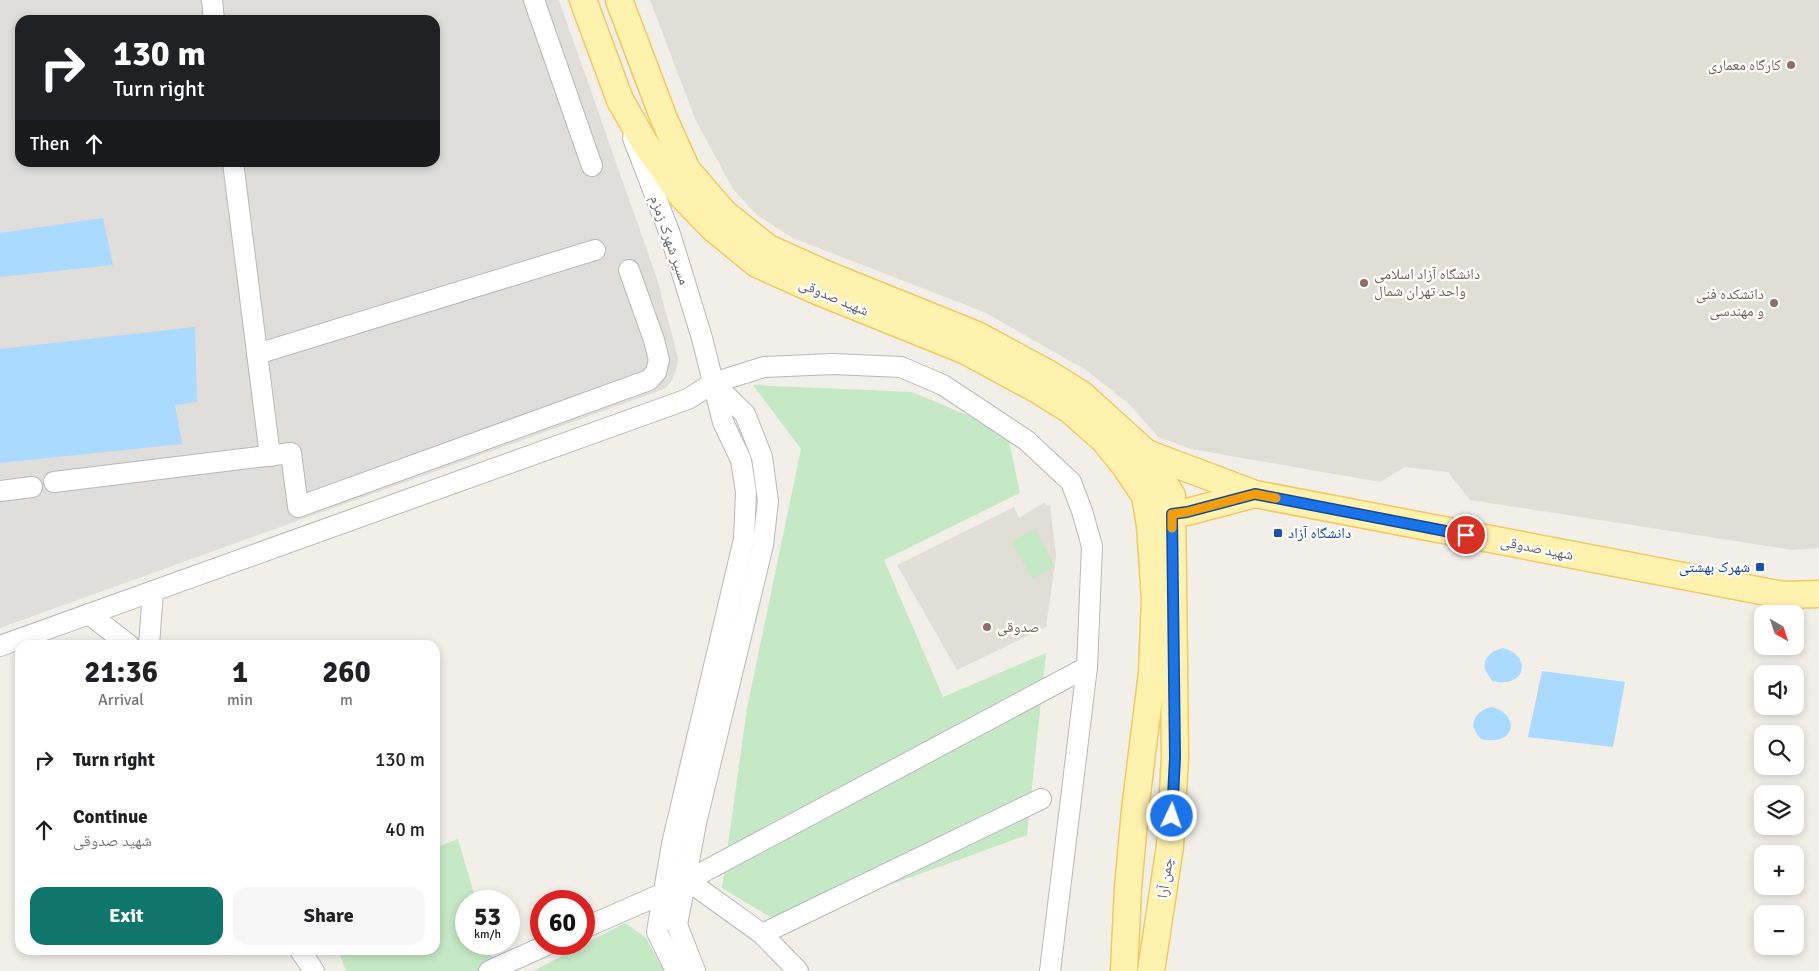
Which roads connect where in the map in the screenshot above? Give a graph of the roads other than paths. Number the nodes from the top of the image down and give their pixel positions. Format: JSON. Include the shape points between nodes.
{"nodes":[{"id":1,"x":212,"y":0,"type":"edge"},
{"id":2,"x":534,"y":0,"type":"edge"},
{"id":3,"x":583,"y":0,"type":"edge"},
{"id":4,"x":619,"y":0,"type":"edge"},
{"id":5,"x":214,"y":15,"type":"edge"},
{"id":6,"x":620,"y":100,"type":"junction"},
{"id":7,"x":592,"y":166,"type":"dead end"},
{"id":8,"x":234,"y":167,"type":"edge"},
{"id":9,"x":682,"y":196,"type":"junction"},
{"id":10,"x":657,"y":202,"type":"junction"},
{"id":11,"x":595,"y":250,"type":"dead end"},
{"id":12,"x":629,"y":270,"type":"dead end"},
{"id":13,"x":257,"y":354,"type":"junction"},
{"id":14,"x":712,"y":383,"type":"junction"},
{"id":15,"x":1146,"y":454,"type":"junction"},
{"id":16,"x":270,"y":456,"type":"junction"},
{"id":17,"x":54,"y":482,"type":"dead end"},
{"id":18,"x":32,"y":488,"type":"dead end"},
{"id":19,"x":0,"y":491,"type":"edge"},
{"id":20,"x":1255,"y":494,"type":"junction"},
{"id":21,"x":1161,"y":520,"type":"junction"},
{"id":22,"x":153,"y":591,"type":"junction"},
{"id":23,"x":1819,"y":594,"type":"edge"},
{"id":24,"x":89,"y":614,"type":"junction"},
{"id":25,"x":17,"y":640,"type":"edge"},
{"id":26,"x":123,"y":640,"type":"edge"},
{"id":27,"x":148,"y":640,"type":"edge"},
{"id":28,"x":15,"y":641,"type":"edge"},
{"id":29,"x":0,"y":646,"type":"edge"},
{"id":30,"x":1087,"y":667,"type":"junction"},
{"id":31,"x":1041,"y":799,"type":"dead end"},
{"id":32,"x":1135,"y":810,"type":"junction"},
{"id":33,"x":1172,"y":816,"type":"junction"},
{"id":34,"x":687,"y":880,"type":"junction"},
{"id":35,"x":1128,"y":888,"type":"junction"},
{"id":36,"x":1164,"y":891,"type":"junction"},
{"id":37,"x":664,"y":893,"type":"junction"},
{"id":38,"x":595,"y":923,"type":"edge"},
{"id":39,"x":762,"y":934,"type":"junction"},
{"id":40,"x":530,"y":953,"type":"edge"},
{"id":41,"x":303,"y":955,"type":"edge"},
{"id":42,"x":314,"y":971,"type":"edge"},
{"id":43,"x":489,"y":971,"type":"edge"},
{"id":44,"x":676,"y":971,"type":"edge"},
{"id":45,"x":695,"y":971,"type":"edge"},
{"id":46,"x":798,"y":971,"type":"edge"},
{"id":47,"x":1050,"y":971,"type":"edge"},
{"id":48,"x":1124,"y":971,"type":"edge"},
{"id":49,"x":1151,"y":971,"type":"edge"}],
"edges":[{"from":1,"to":5,"type":"street"},
{"from":2,"to":7,"type":"street"},
{"from":3,"to":6,"type":"main road","name":"شهید صدوقی"},
{"from":4,"to":15,"type":"main road","name":"شهید صدوقی","via":[[687,170],[724,213],[768,248],[977,335],[1049,374],[1081,394]]},
{"from":6,"to":9,"type":"main road","name":"شهید صدوقی","via":[[644,142]]},
{"from":6,"to":10,"type":"street","name":"مسیر شهرک زمزم"},
{"from":8,"to":13,"type":"street"},
{"from":9,"to":10,"type":"street","via":[[670,191]]},
{"from":9,"to":21,"type":"main road","name":"شهید صدوقی","via":[[713,228],[757,264],[966,351],[1070,410],[1104,440]]},
{"from":10,"to":14,"type":"street","name":"مسیر شهرک زمزم","via":[[691,300]]},
{"from":11,"to":13,"type":"street"},
{"from":12,"to":16,"type":"street","via":[[659,360],[656,372],[649,380],[298,507],[291,453]]},
{"from":13,"to":16,"type":"street"},
{"from":14,"to":22,"type":"street","via":[[688,399]]},
{"from":14,"to":30,"type":"street","via":[[764,367],[833,364],[901,367],[943,385],[1026,440],[1071,482],[1092,546]]},
{"from":14,"to":34,"type":"street","via":[[746,414],[762,457],[768,500],[763,545],[696,823]]},
{"from":14,"to":37,"type":"street","name":"مسیر شهرک زمزم","via":[[723,422],[741,460],[746,492],[744,538],[672,844]]},
{"from":15,"to":20,"type":"main road","name":"شهید صدوقی"},
{"from":15,"to":21,"type":"main road","name":"شهید صدوقی","via":[[1172,496]]},
{"from":16,"to":17,"type":"street"},
{"from":18,"to":19,"type":"street"},
{"from":20,"to":21,"type":"main road"},
{"from":20,"to":23,"type":"main road","name":"شهید صدوقی","via":[[1783,595]]},
{"from":21,"to":32,"type":"main road","via":[[1152,673]]},
{"from":21,"to":33,"type":"main road","name":"چمن آرا","via":[[1175,758]]},
{"from":22,"to":24,"type":"street"},
{"from":22,"to":27,"type":"street"},
{"from":24,"to":25,"type":"street"},
{"from":24,"to":26,"type":"street"},
{"from":28,"to":29,"type":"street"},
{"from":30,"to":34,"type":"street"},
{"from":30,"to":47,"type":"street"},
{"from":31,"to":39,"type":"street"},
{"from":32,"to":33,"type":"main road","via":[[1152,828]]},
{"from":32,"to":35,"type":"main road"},
{"from":33,"to":36,"type":"main road","name":"چمن آرا"},
{"from":34,"to":37,"type":"street"},
{"from":34,"to":39,"type":"street"},
{"from":34,"to":45,"type":"street","via":[[677,925]]},
{"from":35,"to":36,"type":"main road","via":[[1141,872],[1150,872],[1157,877]]},
{"from":35,"to":48,"type":"main road"},
{"from":36,"to":49,"type":"main road","name":"چمن آرا"},
{"from":37,"to":38,"type":"street"},
{"from":37,"to":44,"type":"street","name":"مسیر شهرک زمزم","via":[[658,932]]},
{"from":39,"to":46,"type":"street"},
{"from":40,"to":43,"type":"street"},
{"from":41,"to":42,"type":"street"}]}
